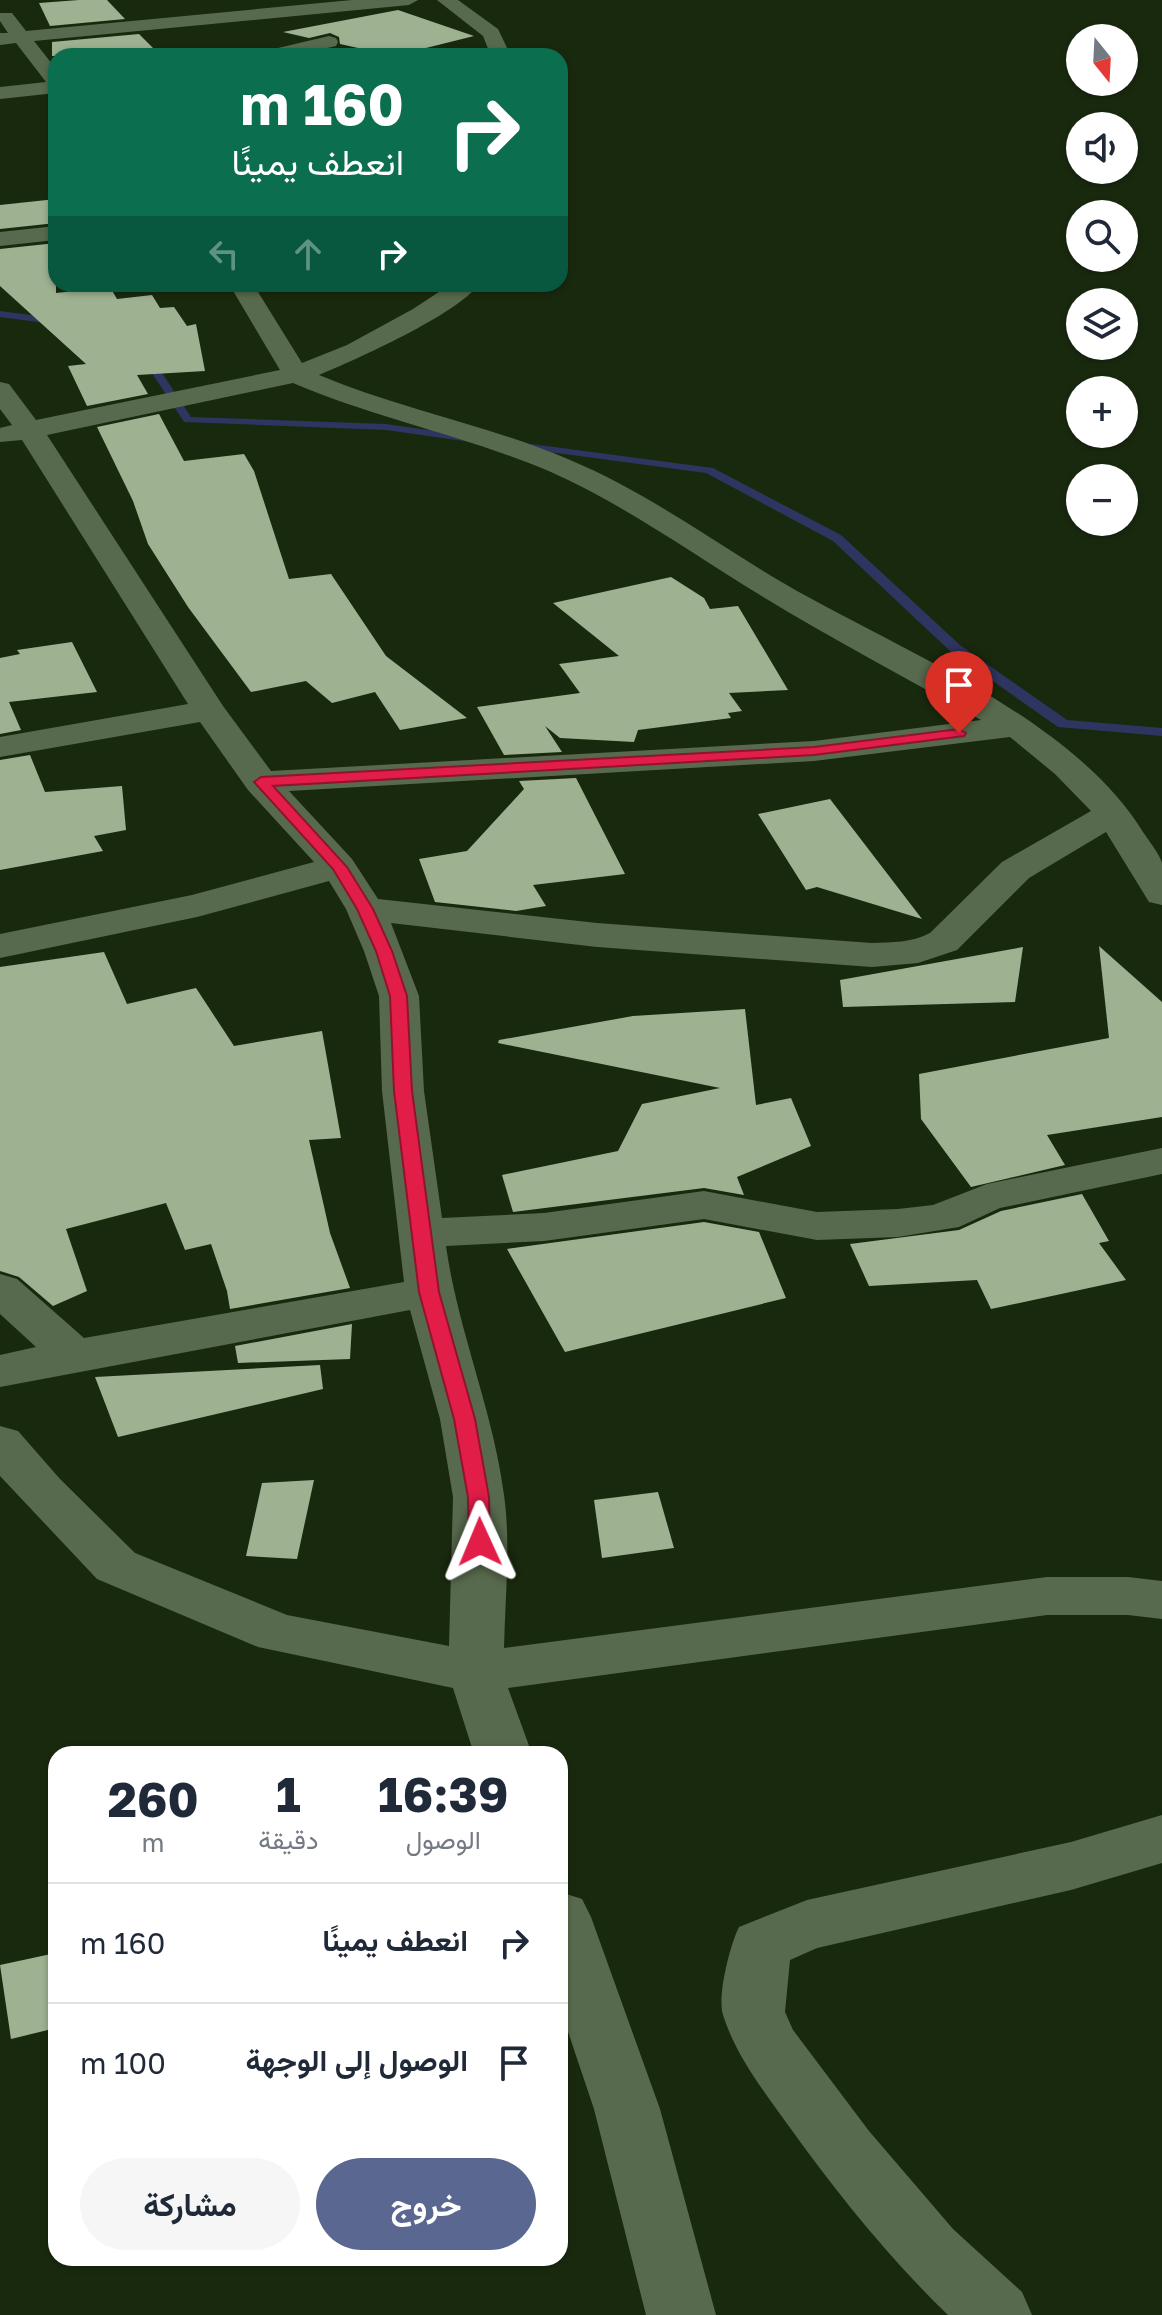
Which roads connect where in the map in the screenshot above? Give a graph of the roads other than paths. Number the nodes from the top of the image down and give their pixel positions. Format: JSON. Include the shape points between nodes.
{"nodes":[{"id":1,"x":409,"y":0,"type":"edge"},
{"id":2,"x":446,"y":0,"type":"edge"},
{"id":3,"x":0,"y":10,"type":"edge"},
{"id":4,"x":23,"y":37,"type":"junction"},
{"id":5,"x":0,"y":39,"type":"edge"},
{"id":6,"x":329,"y":42,"type":"dead end"},
{"id":7,"x":303,"y":48,"type":"edge"},
{"id":8,"x":498,"y":48,"type":"edge"},
{"id":9,"x":48,"y":73,"type":"edge"},
{"id":10,"x":48,"y":85,"type":"edge"},
{"id":11,"x":0,"y":93,"type":"edge"},
{"id":12,"x":48,"y":234,"type":"edge"},
{"id":13,"x":0,"y":239,"type":"edge"},
{"id":14,"x":246,"y":292,"type":"edge"},
{"id":15,"x":455,"y":292,"type":"edge"},
{"id":16,"x":296,"y":375,"type":"junction"},
{"id":17,"x":0,"y":390,"type":"edge"},
{"id":18,"x":16,"y":434,"type":"edge"},
{"id":19,"x":209,"y":710,"type":"junction"},
{"id":20,"x":1017,"y":726,"type":"junction"},
{"id":21,"x":0,"y":747,"type":"edge"},
{"id":22,"x":261,"y":782,"type":"junction"},
{"id":23,"x":1114,"y":814,"type":"junction"},
{"id":24,"x":339,"y":867,"type":"junction"},
{"id":25,"x":1162,"y":894,"type":"edge"},
{"id":26,"x":365,"y":909,"type":"junction"},
{"id":27,"x":0,"y":946,"type":"edge"},
{"id":28,"x":1162,"y":1161,"type":"edge"},
{"id":29,"x":422,"y":1233,"type":"junction"},
{"id":30,"x":0,"y":1289,"type":"edge"},
{"id":31,"x":429,"y":1292,"type":"junction"},
{"id":32,"x":74,"y":1355,"type":"junction"},
{"id":33,"x":0,"y":1371,"type":"edge"},
{"id":34,"x":0,"y":1443,"type":"edge"},
{"id":35,"x":1162,"y":1600,"type":"edge"},
{"id":36,"x":475,"y":1672,"type":"junction"},
{"id":37,"x":500,"y":1746,"type":"edge"},
{"id":38,"x":1162,"y":1839,"type":"edge"},
{"id":39,"x":568,"y":1940,"type":"edge"},
{"id":40,"x":681,"y":2315,"type":"edge"},
{"id":41,"x":997,"y":2315,"type":"edge"}],
"edges":[{"from":1,"to":4,"type":"street"},
{"from":2,"to":8,"type":"street","via":[[491,33]]},
{"from":3,"to":4,"type":"street"},
{"from":4,"to":5,"type":"street"},
{"from":4,"to":9,"type":"street"},
{"from":6,"to":7,"type":"street"},
{"from":10,"to":11,"type":"street"},
{"from":12,"to":13,"type":"street"},
{"from":14,"to":16,"type":"street"},
{"from":15,"to":16,"type":"street","via":[[356,350]]},
{"from":16,"to":18,"type":"street"},
{"from":16,"to":20,"type":"street","via":[[343,395],[468,432],[610,490],[773,590]]},
{"from":17,"to":18,"type":"street"},
{"from":18,"to":19,"type":"street"},
{"from":19,"to":21,"type":"street"},
{"from":19,"to":22,"type":"street"},
{"from":20,"to":22,"type":"street","via":[[814,751]]},
{"from":20,"to":23,"type":"street"},
{"from":22,"to":24,"type":"street"},
{"from":23,"to":25,"type":"street"},
{"from":23,"to":26,"type":"street","via":[[1041,851],[935,946],[902,954],[597,935]]},
{"from":24,"to":26,"type":"street"},
{"from":24,"to":27,"type":"street","via":[[197,906]]},
{"from":26,"to":29,"type":"street","via":[[399,996],[403,1091]]},
{"from":28,"to":29,"type":"street","via":[[987,1197],[943,1217],[898,1223],[817,1226],[704,1205],[560,1226]]},
{"from":29,"to":31,"type":"street"},
{"from":30,"to":32,"type":"street"},
{"from":31,"to":32,"type":"street"},
{"from":31,"to":36,"type":"street","via":[[465,1419],[479,1497]]},
{"from":32,"to":33,"type":"street"},
{"from":34,"to":36,"type":"street","via":[[116,1566],[277,1633]]},
{"from":35,"to":36,"type":"street","via":[[1047,1596]]},
{"from":36,"to":37,"type":"street"},
{"from":38,"to":41,"type":"street","via":[[1071,1866],[807,1925],[761,1945],[753,2012],[770,2049],[920,2240]]},
{"from":39,"to":40,"type":"street","via":[[627,2109]]}]}
